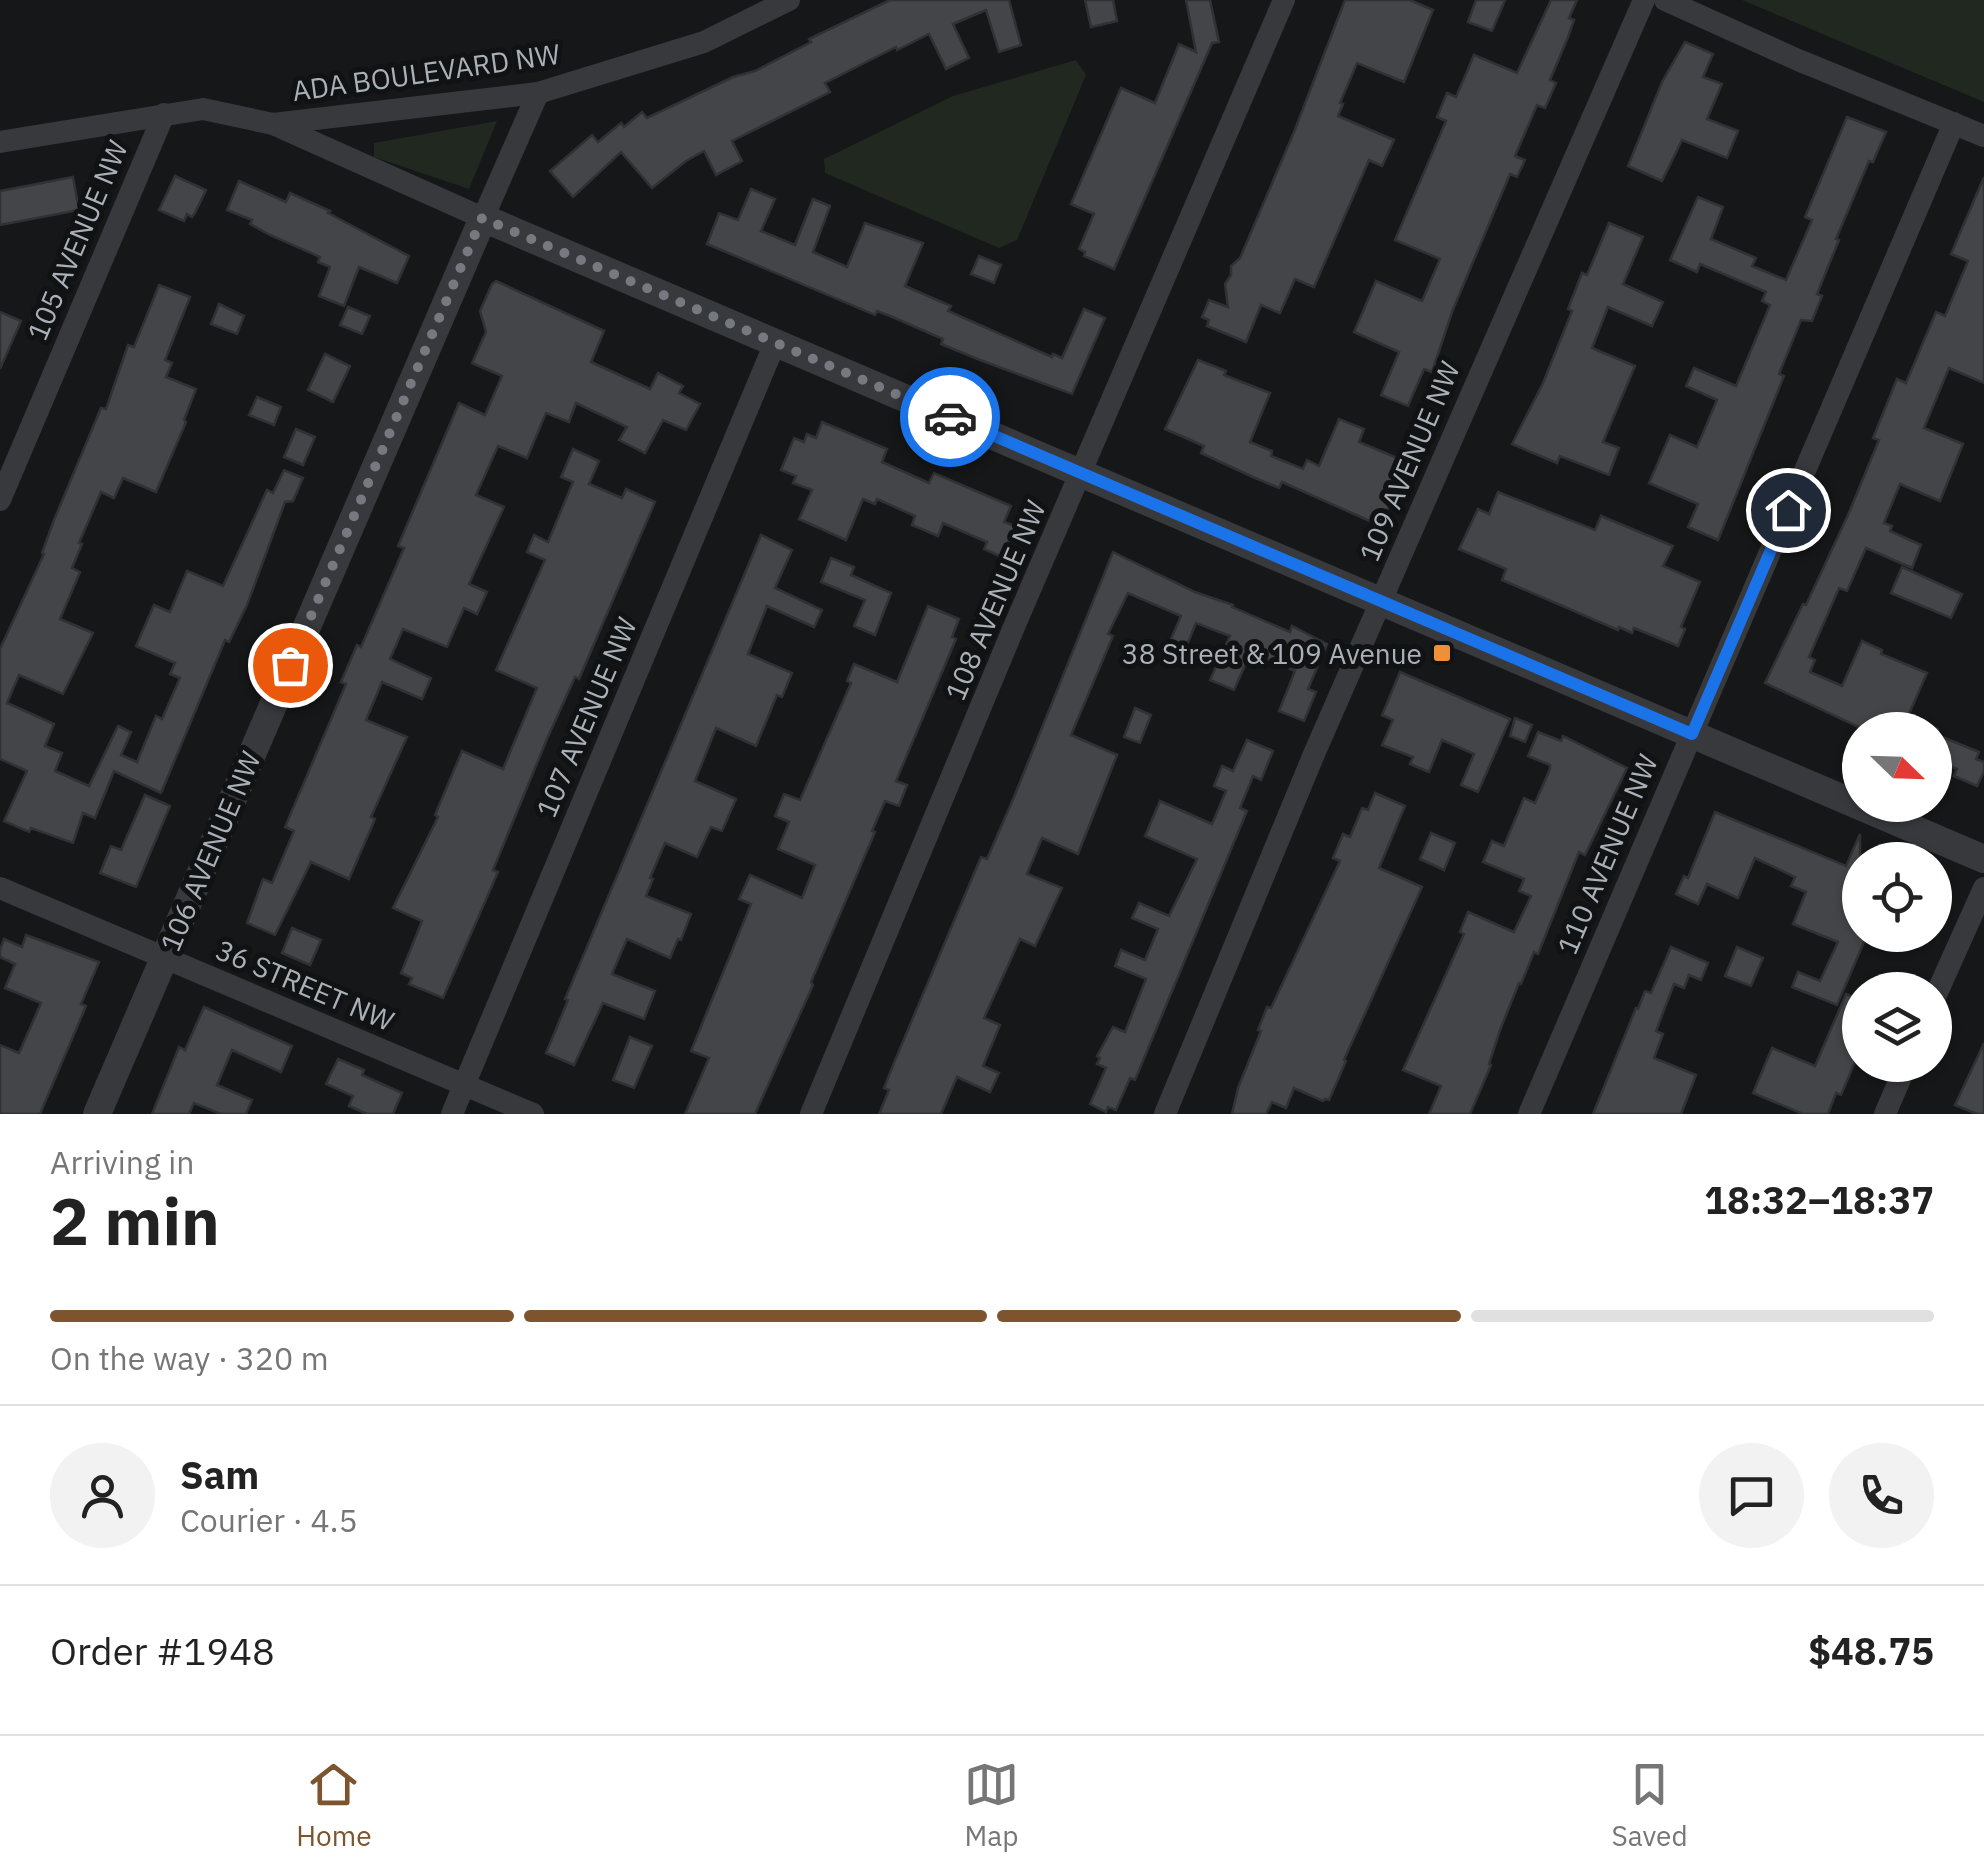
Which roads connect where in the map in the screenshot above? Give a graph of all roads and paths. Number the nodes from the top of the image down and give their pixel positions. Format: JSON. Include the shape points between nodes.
{"nodes":[{"id":1,"x":789,"y":0,"type":"edge"},
{"id":2,"x":1284,"y":0,"type":"edge"},
{"id":3,"x":1644,"y":0,"type":"edge"},
{"id":4,"x":1665,"y":0,"type":"edge"},
{"id":5,"x":538,"y":93,"type":"junction"},
{"id":6,"x":164,"y":114,"type":"junction"},
{"id":7,"x":1954,"y":123,"type":"junction"},
{"id":8,"x":273,"y":124,"type":"junction"},
{"id":9,"x":1984,"y":136,"type":"edge"},
{"id":10,"x":0,"y":142,"type":"edge"},
{"id":11,"x":482,"y":218,"type":"junction"},
{"id":12,"x":776,"y":343,"type":"junction"},
{"id":13,"x":1082,"y":474,"type":"junction"},
{"id":14,"x":0,"y":500,"type":"edge"},
{"id":15,"x":1380,"y":602,"type":"junction"},
{"id":16,"x":1692,"y":734,"type":"junction"},
{"id":17,"x":1984,"y":858,"type":"edge"},
{"id":18,"x":0,"y":888,"type":"edge"},
{"id":19,"x":1984,"y":888,"type":"edge"},
{"id":20,"x":164,"y":958,"type":"junction"},
{"id":21,"x":1946,"y":972,"type":"edge"},
{"id":22,"x":1899,"y":1082,"type":"edge"},
{"id":23,"x":464,"y":1085,"type":"junction"},
{"id":24,"x":97,"y":1114,"type":"edge"},
{"id":25,"x":452,"y":1114,"type":"edge"},
{"id":26,"x":533,"y":1114,"type":"edge"},
{"id":27,"x":811,"y":1114,"type":"edge"},
{"id":28,"x":1165,"y":1114,"type":"edge"},
{"id":29,"x":1529,"y":1114,"type":"edge"},
{"id":30,"x":1885,"y":1114,"type":"edge"}],
"edges":[{"from":1,"to":5,"type":"street","name":"ADA BOULEVARD NW","via":[[704,42]]},
{"from":2,"to":13,"type":"street","name":"108 AVENUE NW"},
{"from":3,"to":15,"type":"street","name":"109 AVENUE NW"},
{"from":4,"to":7,"type":"street"},
{"from":5,"to":8,"type":"street","name":"ADA BOULEVARD NW"},
{"from":5,"to":11,"type":"street","name":"106 AVENUE NW"},
{"from":6,"to":8,"type":"street","name":"ADA BOULEVARD NW","via":[[202,109]]},
{"from":6,"to":10,"type":"street","name":"ADA BOULEVARD NW"},
{"from":6,"to":14,"type":"street","name":"105 AVENUE NW"},
{"from":7,"to":9,"type":"street"},
{"from":7,"to":16,"type":"street","name":"110 AVENUE NW"},
{"from":8,"to":11,"type":"street"},
{"from":11,"to":12,"type":"street"},
{"from":11,"to":20,"type":"street","name":"106 AVENUE NW"},
{"from":12,"to":13,"type":"street"},
{"from":12,"to":23,"type":"street","name":"107 AVENUE NW"},
{"from":13,"to":15,"type":"street"},
{"from":13,"to":27,"type":"street","name":"108 AVENUE NW"},
{"from":15,"to":16,"type":"street"},
{"from":15,"to":28,"type":"street","name":"109 AVENUE NW"},
{"from":16,"to":17,"type":"street"},
{"from":16,"to":29,"type":"street","name":"110 AVENUE NW"},
{"from":18,"to":20,"type":"street","name":"36 STREET NW"},
{"from":19,"to":21,"type":"street"},
{"from":20,"to":23,"type":"street","name":"36 STREET NW"},
{"from":20,"to":24,"type":"street","name":"106 AVENUE NW"},
{"from":22,"to":30,"type":"street"},
{"from":23,"to":25,"type":"street","name":"107 AVENUE NW"},
{"from":23,"to":26,"type":"street","name":"36 STREET NW"}]}
